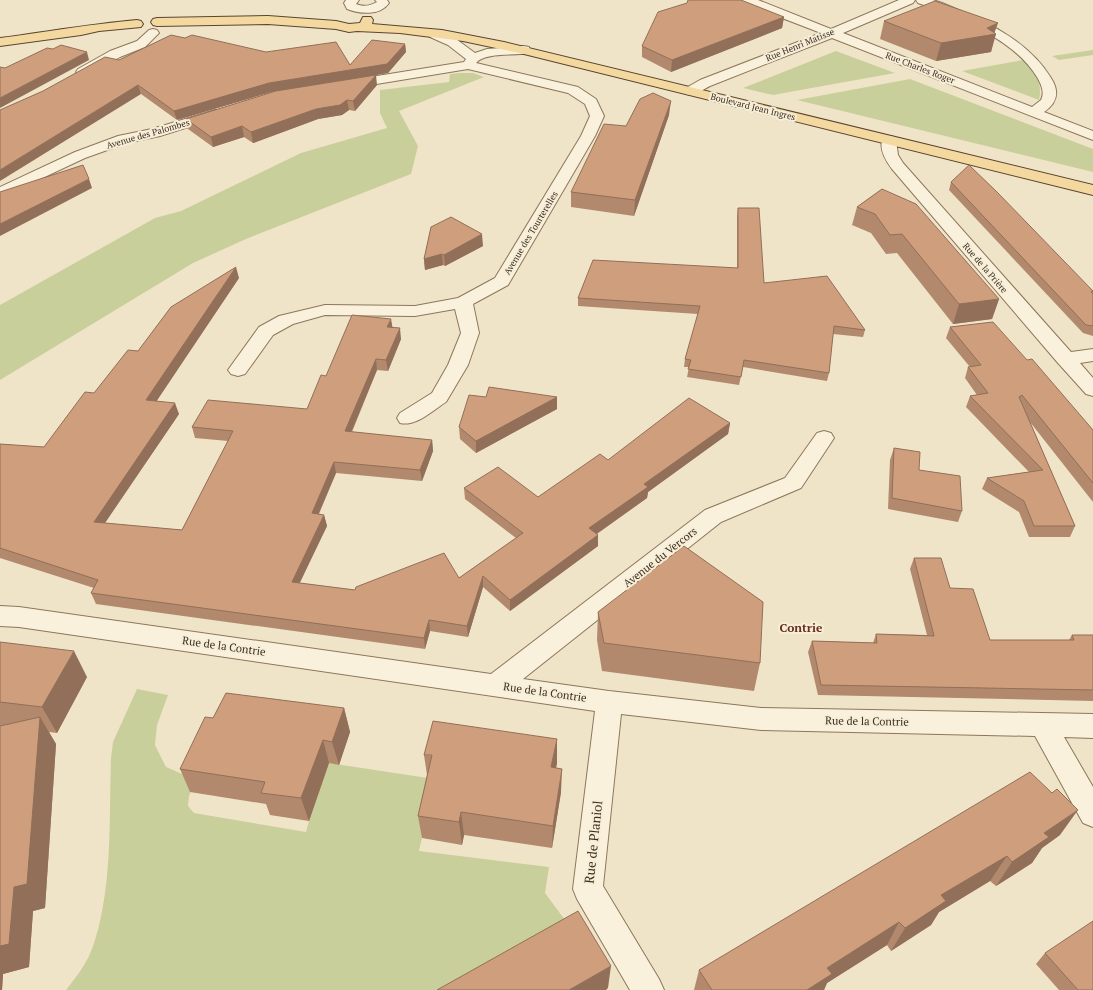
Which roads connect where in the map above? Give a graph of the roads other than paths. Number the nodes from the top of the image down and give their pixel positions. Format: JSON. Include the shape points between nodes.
{"nodes":[{"id":1,"x":337,"y":0,"type":"edge"},
{"id":2,"x":395,"y":0,"type":"edge"},
{"id":3,"x":747,"y":0,"type":"edge"},
{"id":4,"x":909,"y":0,"type":"edge"},
{"id":5,"x":922,"y":0,"type":"edge"},
{"id":6,"x":346,"y":12,"type":"edge"},
{"id":7,"x":371,"y":13,"type":"edge"},
{"id":8,"x":157,"y":29,"type":"junction"},
{"id":9,"x":134,"y":30,"type":"junction"},
{"id":10,"x":830,"y":33,"type":"junction"},
{"id":11,"x":434,"y":34,"type":"junction"},
{"id":12,"x":0,"y":42,"type":"edge"},
{"id":13,"x":524,"y":50,"type":"junction"},
{"id":14,"x":115,"y":54,"type":"junction"},
{"id":15,"x":471,"y":62,"type":"junction"},
{"id":16,"x":74,"y":77,"type":"edge"},
{"id":17,"x":331,"y":87,"type":"edge"},
{"id":18,"x":691,"y":91,"type":"junction"},
{"id":19,"x":231,"y":110,"type":"edge"},
{"id":20,"x":1033,"y":112,"type":"junction"},
{"id":21,"x":1093,"y":136,"type":"edge"},
{"id":22,"x":889,"y":140,"type":"junction"},
{"id":23,"x":1093,"y":190,"type":"edge"},
{"id":24,"x":0,"y":193,"type":"edge"},
{"id":25,"x":463,"y":302,"type":"junction"},
{"id":26,"x":1093,"y":355,"type":"edge"},
{"id":27,"x":1065,"y":359,"type":"junction"},
{"id":28,"x":238,"y":370,"type":"dead end"},
{"id":29,"x":1093,"y":390,"type":"edge"},
{"id":30,"x":407,"y":418,"type":"dead end"},
{"id":31,"x":824,"y":438,"type":"dead end"},
{"id":32,"x":0,"y":616,"type":"edge"},
{"id":33,"x":496,"y":685,"type":"junction"},
{"id":34,"x":609,"y":702,"type":"junction"},
{"id":35,"x":1043,"y":725,"type":"junction"},
{"id":36,"x":1093,"y":726,"type":"edge"},
{"id":37,"x":1093,"y":814,"type":"edge"},
{"id":38,"x":648,"y":990,"type":"edge"}],
"edges":[{"from":1,"to":6,"type":"street"},
{"from":2,"to":7,"type":"street"},
{"from":3,"to":10,"type":"street","name":"Rue Charles Roger"},
{"from":4,"to":10,"type":"street","name":"Rue Henri Matisse"},
{"from":5,"to":20,"type":"street","via":[[969,18],[1008,42],[1037,65],[1047,83],[1050,96],[1048,101]]},
{"from":6,"to":7,"type":"street","via":[[360,9]]},
{"from":6,"to":7,"type":"main road","name":"Boulevard Jean Ingres","via":[[346,28]]},
{"from":6,"to":8,"type":"main road","via":[[287,21],[203,22]]},
{"from":7,"to":11,"type":"main road","name":"Boulevard Jean Ingres","via":[[412,31]]},
{"from":8,"to":9,"type":"main road"},
{"from":8,"to":14,"type":"street","via":[[141,44]]},
{"from":9,"to":12,"type":"main road","via":[[81,31]]},
{"from":9,"to":14,"type":"street","via":[[129,43]]},
{"from":10,"to":18,"type":"street","name":"Rue Henri Matisse"},
{"from":10,"to":20,"type":"street","name":"Rue Charles Roger"},
{"from":11,"to":13,"type":"main road","name":"Boulevard Jean Ingres"},
{"from":11,"to":15,"type":"street","via":[[452,42]]},
{"from":13,"to":15,"type":"street","via":[[487,53]]},
{"from":13,"to":18,"type":"main road","name":"Boulevard Jean Ingres"},
{"from":14,"to":16,"type":"street"},
{"from":15,"to":17,"type":"street"},
{"from":15,"to":25,"type":"street","name":"Avenue des Tourterelles","via":[[573,90],[591,102],[597,116],[588,136],[502,281]]},
{"from":18,"to":22,"type":"main road","name":"Boulevard Jean Ingres"},
{"from":19,"to":24,"type":"street","name":"Avenue des Palombes","via":[[80,154]]},
{"from":20,"to":21,"type":"street","name":"Rue Charles Roger"},
{"from":22,"to":23,"type":"main road","name":"Boulevard Jean Ingres"},
{"from":22,"to":27,"type":"street","name":"Rue de la Prière","via":[[890,155],[897,166]]},
{"from":25,"to":28,"type":"street","name":"Avenue des Tourterelles","via":[[415,311],[325,310],[286,320],[266,331]]},
{"from":25,"to":30,"type":"street","via":[[470,333],[458,365],[439,396]]},
{"from":26,"to":27,"type":"street"},
{"from":27,"to":29,"type":"street","name":"Rue de la Prière"},
{"from":31,"to":33,"type":"street","name":"Avenue du Vercors","via":[[793,483],[713,516]]},
{"from":32,"to":33,"type":"street","name":"Rue de la Contrie"},
{"from":33,"to":34,"type":"street","name":"Rue de la Contrie"},
{"from":34,"to":35,"type":"street","name":"Rue de la Contrie","via":[[761,719]]},
{"from":34,"to":38,"type":"street","name":"Rue de Planiol","via":[[588,889]]},
{"from":35,"to":36,"type":"street","name":"Rue de la Contrie"},
{"from":35,"to":37,"type":"street"}]}
